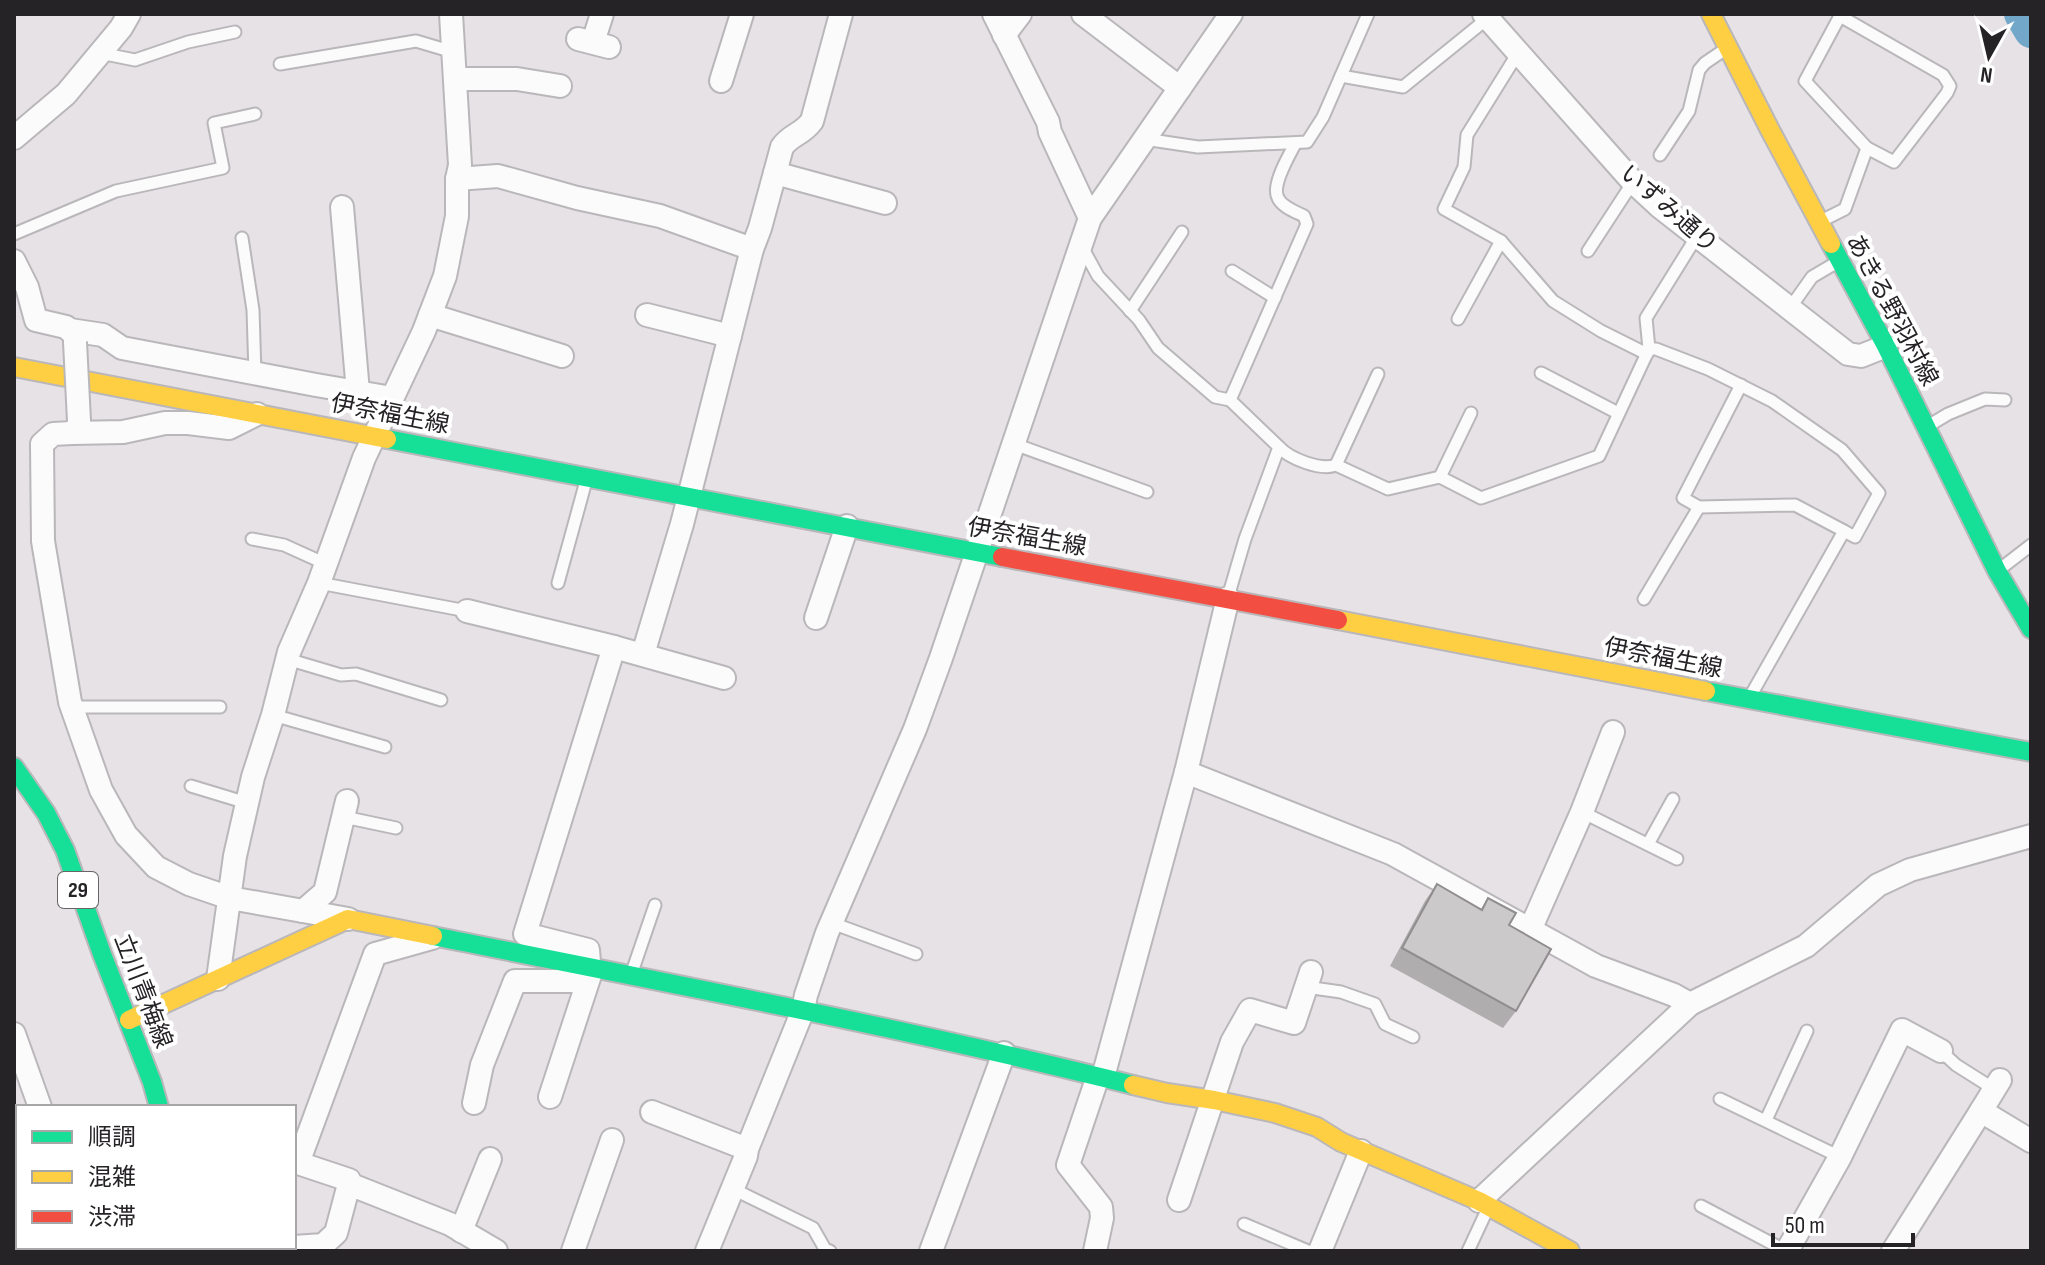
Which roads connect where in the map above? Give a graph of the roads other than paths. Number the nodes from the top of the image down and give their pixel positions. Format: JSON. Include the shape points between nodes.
{"nodes":[{"id":1,"x":129,"y":14,"type":"edge"},
{"id":2,"x":451,"y":14,"type":"edge"},
{"id":3,"x":602,"y":14,"type":"edge"},
{"id":4,"x":742,"y":14,"type":"edge"},
{"id":5,"x":841,"y":14,"type":"edge"},
{"id":6,"x":994,"y":14,"type":"edge"},
{"id":7,"x":1020,"y":14,"type":"edge"},
{"id":8,"x":1083,"y":14,"type":"edge"},
{"id":9,"x":1231,"y":14,"type":"edge"},
{"id":10,"x":1368,"y":14,"type":"edge"},
{"id":11,"x":1840,"y":15,"type":"edge"},
{"id":12,"x":1486,"y":16,"type":"edge"},
{"id":13,"x":1718,"y":22,"type":"edge"},
{"id":14,"x":235,"y":32,"type":"dead end"},
{"id":15,"x":1004,"y":35,"type":"junction"},
{"id":16,"x":594,"y":43,"type":"dead end"},
{"id":17,"x":1728,"y":48,"type":"junction"},
{"id":18,"x":454,"y":52,"type":"junction"},
{"id":19,"x":100,"y":53,"type":"junction"},
{"id":20,"x":1518,"y":53,"type":"junction"},
{"id":21,"x":280,"y":64,"type":"dead end"},
{"id":22,"x":1341,"y":76,"type":"junction"},
{"id":23,"x":456,"y":79,"type":"junction"},
{"id":24,"x":721,"y":81,"type":"dead end"},
{"id":25,"x":560,"y":86,"type":"dead end"},
{"id":26,"x":1180,"y":88,"type":"junction"},
{"id":27,"x":255,"y":114,"type":"dead end"},
{"id":28,"x":14,"y":138,"type":"edge"},
{"id":29,"x":1144,"y":139,"type":"junction"},
{"id":30,"x":1295,"y":144,"type":"junction"},
{"id":31,"x":1867,"y":148,"type":"junction"},
{"id":32,"x":1660,"y":155,"type":"dead end"},
{"id":33,"x":775,"y":173,"type":"junction"},
{"id":34,"x":457,"y":179,"type":"junction"},
{"id":35,"x":1633,"y":182,"type":"junction"},
{"id":36,"x":885,"y":203,"type":"dead end"},
{"id":37,"x":342,"y":207,"type":"dead end"},
{"id":38,"x":1090,"y":218,"type":"junction"},
{"id":39,"x":1819,"y":222,"type":"junction"},
{"id":40,"x":1182,"y":232,"type":"dead end"},
{"id":41,"x":14,"y":234,"type":"edge"},
{"id":42,"x":1697,"y":236,"type":"junction"},
{"id":43,"x":242,"y":238,"type":"dead end"},
{"id":44,"x":1501,"y":241,"type":"junction"},
{"id":45,"x":1080,"y":245,"type":"junction"},
{"id":46,"x":752,"y":249,"type":"junction"},
{"id":47,"x":1588,"y":251,"type":"dead end"},
{"id":48,"x":14,"y":261,"type":"edge"},
{"id":49,"x":1840,"y":261,"type":"junction"},
{"id":50,"x":1232,"y":271,"type":"dead end"},
{"id":51,"x":1275,"y":298,"type":"junction"},
{"id":52,"x":1790,"y":308,"type":"junction"},
{"id":53,"x":1130,"y":311,"type":"junction"},
{"id":54,"x":430,"y":315,"type":"junction"},
{"id":55,"x":647,"y":315,"type":"dead end"},
{"id":56,"x":1458,"y":319,"type":"dead end"},
{"id":57,"x":73,"y":336,"type":"junction"},
{"id":58,"x":730,"y":336,"type":"junction"},
{"id":59,"x":1886,"y":346,"type":"junction"},
{"id":60,"x":1648,"y":352,"type":"junction"},
{"id":61,"x":562,"y":356,"type":"dead end"},
{"id":62,"x":14,"y":367,"type":"edge"},
{"id":63,"x":1541,"y":373,"type":"dead end"},
{"id":64,"x":255,"y":374,"type":"junction"},
{"id":65,"x":1378,"y":374,"type":"dead end"},
{"id":66,"x":1741,"y":385,"type":"junction"},
{"id":67,"x":358,"y":392,"type":"junction"},
{"id":68,"x":392,"y":398,"type":"junction"},
{"id":69,"x":1230,"y":400,"type":"junction"},
{"id":70,"x":2005,"y":400,"type":"dead end"},
{"id":71,"x":1471,"y":413,"type":"dead end"},
{"id":72,"x":1618,"y":413,"type":"junction"},
{"id":73,"x":257,"y":414,"type":"junction"},
{"id":74,"x":75,"y":427,"type":"junction"},
{"id":75,"x":1926,"y":427,"type":"junction"},
{"id":76,"x":373,"y":435,"type":"junction"},
{"id":77,"x":1014,"y":444,"type":"junction"},
{"id":78,"x":1279,"y":447,"type":"junction"},
{"id":79,"x":1336,"y":465,"type":"junction"},
{"id":80,"x":587,"y":477,"type":"junction"},
{"id":81,"x":1440,"y":477,"type":"junction"},
{"id":82,"x":1147,"y":492,"type":"dead end"},
{"id":83,"x":689,"y":496,"type":"junction"},
{"id":84,"x":1699,"y":507,"type":"junction"},
{"id":85,"x":847,"y":526,"type":"junction"},
{"id":86,"x":1844,"y":531,"type":"junction"},
{"id":87,"x":252,"y":539,"type":"dead end"},
{"id":88,"x":2031,"y":545,"type":"edge"},
{"id":89,"x":978,"y":553,"type":"junction"},
{"id":90,"x":1997,"y":571,"type":"junction"},
{"id":91,"x":323,"y":574,"type":"junction"},
{"id":92,"x":558,"y":583,"type":"dead end"},
{"id":93,"x":1228,"y":598,"type":"junction"},
{"id":94,"x":1644,"y":599,"type":"dead end"},
{"id":95,"x":467,"y":611,"type":"joint"},
{"id":96,"x":816,"y":618,"type":"dead end"},
{"id":97,"x":2031,"y":629,"type":"edge"},
{"id":98,"x":614,"y":647,"type":"junction"},
{"id":99,"x":643,"y":654,"type":"junction"},
{"id":100,"x":287,"y":659,"type":"junction"},
{"id":101,"x":724,"y":678,"type":"dead end"},
{"id":102,"x":1749,"y":699,"type":"junction"},
{"id":103,"x":441,"y":700,"type":"dead end"},
{"id":104,"x":72,"y":707,"type":"junction"},
{"id":105,"x":220,"y":707,"type":"dead end"},
{"id":106,"x":273,"y":715,"type":"junction"},
{"id":107,"x":1613,"y":732,"type":"dead end"},
{"id":108,"x":385,"y":747,"type":"dead end"},
{"id":109,"x":2031,"y":752,"type":"edge"},
{"id":110,"x":14,"y":767,"type":"edge"},
{"id":111,"x":1186,"y":772,"type":"junction"},
{"id":112,"x":191,"y":786,"type":"dead end"},
{"id":113,"x":1673,"y":799,"type":"dead end"},
{"id":114,"x":247,"y":803,"type":"junction"},
{"id":115,"x":345,"y":809,"type":"joint"},
{"id":116,"x":1582,"y":812,"type":"junction"},
{"id":117,"x":396,"y":828,"type":"dead end"},
{"id":118,"x":2031,"y":836,"type":"edge"},
{"id":119,"x":1648,"y":844,"type":"junction"},
{"id":120,"x":1677,"y":859,"type":"dead end"},
{"id":121,"x":230,"y":898,"type":"junction"},
{"id":122,"x":655,"y":905,"type":"dead end"},
{"id":123,"x":303,"y":911,"type":"junction"},
{"id":124,"x":348,"y":919,"type":"junction"},
{"id":125,"x":832,"y":923,"type":"junction"},
{"id":126,"x":1530,"y":930,"type":"junction"},
{"id":127,"x":438,"y":936,"type":"junction"},
{"id":128,"x":916,"y":954,"type":"dead end"},
{"id":129,"x":589,"y":967,"type":"junction"},
{"id":130,"x":631,"y":975,"type":"junction"},
{"id":131,"x":218,"y":979,"type":"junction"},
{"id":132,"x":1309,"y":980,"type":"joint"},
{"id":133,"x":1690,"y":1004,"type":"junction"},
{"id":134,"x":803,"y":1010,"type":"junction"},
{"id":135,"x":129,"y":1020,"type":"junction"},
{"id":136,"x":1807,"y":1031,"type":"dead end"},
{"id":137,"x":14,"y":1034,"type":"edge"},
{"id":138,"x":1413,"y":1037,"type":"dead end"},
{"id":139,"x":1941,"y":1051,"type":"joint"},
{"id":140,"x":1004,"y":1053,"type":"junction"},
{"id":141,"x":1101,"y":1076,"type":"junction"},
{"id":142,"x":1997,"y":1084,"type":"joint"},
{"id":143,"x":550,"y":1097,"type":"dead end"},
{"id":144,"x":1720,"y":1099,"type":"dead end"},
{"id":145,"x":1214,"y":1100,"type":"junction"},
{"id":146,"x":474,"y":1103,"type":"dead end"},
{"id":147,"x":39,"y":1105,"type":"edge"},
{"id":148,"x":158,"y":1105,"type":"edge"},
{"id":149,"x":1981,"y":1111,"type":"junction"},
{"id":150,"x":652,"y":1112,"type":"dead end"},
{"id":151,"x":1766,"y":1120,"type":"junction"},
{"id":152,"x":2030,"y":1137,"type":"edge"},
{"id":153,"x":612,"y":1140,"type":"dead end"},
{"id":154,"x":747,"y":1149,"type":"junction"},
{"id":155,"x":1361,"y":1151,"type":"junction"},
{"id":156,"x":1840,"y":1157,"type":"junction"},
{"id":157,"x":490,"y":1159,"type":"dead end"},
{"id":158,"x":296,"y":1163,"type":"edge"},
{"id":159,"x":349,"y":1184,"type":"junction"},
{"id":160,"x":733,"y":1189,"type":"junction"},
{"id":161,"x":1179,"y":1200,"type":"dead end"},
{"id":162,"x":1484,"y":1203,"type":"junction"},
{"id":163,"x":1701,"y":1206,"type":"dead end"},
{"id":164,"x":1244,"y":1224,"type":"dead end"},
{"id":165,"x":461,"y":1231,"type":"junction"},
{"id":166,"x":296,"y":1247,"type":"edge"},
{"id":167,"x":496,"y":1251,"type":"edge"},
{"id":168,"x":573,"y":1251,"type":"edge"},
{"id":169,"x":707,"y":1251,"type":"edge"},
{"id":170,"x":830,"y":1251,"type":"edge"},
{"id":171,"x":931,"y":1251,"type":"edge"},
{"id":172,"x":1095,"y":1251,"type":"edge"},
{"id":173,"x":1308,"y":1251,"type":"edge"},
{"id":174,"x":1320,"y":1251,"type":"edge"},
{"id":175,"x":1468,"y":1251,"type":"edge"},
{"id":176,"x":1570,"y":1251,"type":"edge"},
{"id":177,"x":1786,"y":1251,"type":"edge"},
{"id":178,"x":1893,"y":1251,"type":"edge"}],
"edges":[{"from":1,"to":19,"type":"street"},
{"from":2,"to":18,"type":"street"},
{"from":3,"to":16,"type":"street"},
{"from":4,"to":24,"type":"street"},
{"from":5,"to":33,"type":"street","via":[[812,121],[782,147]]},
{"from":6,"to":15,"type":"street"},
{"from":7,"to":15,"type":"street"},
{"from":8,"to":26,"type":"street"},
{"from":9,"to":26,"type":"street"},
{"from":10,"to":22,"type":"lane"},
{"from":11,"to":31,"type":"lane","via":[[1805,81]]},
{"from":11,"to":31,"type":"lane","via":[[1943,75],[1950,86],[1894,162]]},
{"from":12,"to":20,"type":"street","name":"いずみ通り"},
{"from":12,"to":22,"type":"lane","via":[[1403,87]]},
{"from":13,"to":17,"type":"main road","name":"あきる野羽村線"},
{"from":14,"to":19,"type":"lane","via":[[135,60]]},
{"from":15,"to":38,"type":"street"},
{"from":17,"to":32,"type":"lane","via":[[1699,70],[1689,111]]},
{"from":17,"to":39,"type":"main road","name":"あきる野羽村線"},
{"from":18,"to":21,"type":"lane","via":[[416,41]]},
{"from":18,"to":23,"type":"street"},
{"from":19,"to":28,"type":"street","via":[[66,94]]},
{"from":20,"to":35,"type":"street","name":"いずみ通り"},
{"from":20,"to":44,"type":"lane","via":[[1467,135],[1464,167],[1444,209]]},
{"from":22,"to":30,"type":"lane","via":[[1307,142]]},
{"from":23,"to":25,"type":"street","via":[[517,79]]},
{"from":23,"to":34,"type":"street"},
{"from":26,"to":29,"type":"street"},
{"from":27,"to":41,"type":"lane","via":[[214,123],[223,168],[116,191]]},
{"from":29,"to":30,"type":"lane","via":[[1198,147]]},
{"from":29,"to":38,"type":"street"},
{"from":30,"to":51,"type":"lane","via":[[1276,186],[1278,198],[1307,224]]},
{"from":31,"to":39,"type":"lane","via":[[1845,209]]},
{"from":33,"to":36,"type":"street"},
{"from":33,"to":46,"type":"street"},
{"from":34,"to":46,"type":"street","via":[[498,176],[660,216]]},
{"from":34,"to":54,"type":"street","via":[[457,216],[445,276]]},
{"from":35,"to":42,"type":"street","name":"いずみ通り"},
{"from":35,"to":47,"type":"lane"},
{"from":37,"to":67,"type":"street"},
{"from":38,"to":45,"type":"street"},
{"from":39,"to":49,"type":"main road","name":"あきる野羽村線"},
{"from":40,"to":53,"type":"lane"},
{"from":42,"to":52,"type":"street","name":"いずみ通り"},
{"from":42,"to":60,"type":"lane","via":[[1646,318]]},
{"from":43,"to":64,"type":"lane","via":[[253,310]]},
{"from":44,"to":56,"type":"lane"},
{"from":44,"to":60,"type":"lane","via":[[1553,301]]},
{"from":45,"to":53,"type":"lane","via":[[1098,276]]},
{"from":45,"to":77,"type":"street"},
{"from":46,"to":58,"type":"street"},
{"from":48,"to":57,"type":"street","via":[[36,320],[66,327]]},
{"from":49,"to":52,"type":"lane","via":[[1812,277]]},
{"from":49,"to":59,"type":"main road","name":"あきる野羽村線"},
{"from":50,"to":51,"type":"lane"},
{"from":51,"to":69,"type":"lane"},
{"from":52,"to":59,"type":"street","name":"いずみ通り","via":[[1848,354],[1861,356]]},
{"from":53,"to":69,"type":"lane","via":[[1158,348],[1215,397]]},
{"from":54,"to":61,"type":"street"},
{"from":54,"to":68,"type":"street"},
{"from":55,"to":58,"type":"street"},
{"from":57,"to":64,"type":"street","via":[[103,335],[122,348]]},
{"from":57,"to":74,"type":"street","bridge":true},
{"from":58,"to":83,"type":"street"},
{"from":59,"to":75,"type":"main road","name":"あきる野羽村線"},
{"from":60,"to":66,"type":"lane","via":[[1656,349]]},
{"from":60,"to":72,"type":"lane"},
{"from":62,"to":73,"type":"main road","name":"伊奈福生線"},
{"from":63,"to":72,"type":"lane"},
{"from":64,"to":67,"type":"street"},
{"from":65,"to":79,"type":"lane"},
{"from":66,"to":84,"type":"lane","via":[[1683,498]]},
{"from":66,"to":86,"type":"lane","via":[[1842,450],[1881,490],[1855,537]]},
{"from":67,"to":68,"type":"street"},
{"from":68,"to":76,"type":"street"},
{"from":69,"to":78,"type":"lane"},
{"from":70,"to":75,"type":"lane","via":[[1985,399]]},
{"from":71,"to":81,"type":"lane"},
{"from":72,"to":81,"type":"lane","via":[[1599,456],[1481,498]]},
{"from":73,"to":74,"type":"street","via":[[229,428],[188,423],[123,432]]},
{"from":73,"to":76,"type":"main road","name":"伊奈福生線"},
{"from":74,"to":104,"type":"street","via":[[42,444],[43,541]]},
{"from":75,"to":90,"type":"main road","name":"あきる野羽村線"},
{"from":76,"to":80,"type":"main road","name":"伊奈福生線"},
{"from":76,"to":91,"type":"street"},
{"from":77,"to":82,"type":"lane"},
{"from":77,"to":89,"type":"street"},
{"from":78,"to":79,"type":"lane","via":[[1317,466]]},
{"from":78,"to":93,"type":"lane"},
{"from":79,"to":81,"type":"lane","via":[[1388,489]]},
{"from":80,"to":83,"type":"main road","name":"伊奈福生線"},
{"from":80,"to":92,"type":"lane"},
{"from":83,"to":85,"type":"main road","name":"伊奈福生線"},
{"from":83,"to":99,"type":"street"},
{"from":84,"to":86,"type":"lane","via":[[1795,505]]},
{"from":84,"to":94,"type":"lane"},
{"from":85,"to":89,"type":"main road","name":"伊奈福生線"},
{"from":85,"to":96,"type":"street"},
{"from":86,"to":102,"type":"lane"},
{"from":87,"to":91,"type":"lane","via":[[284,545]]},
{"from":88,"to":90,"type":"lane"},
{"from":89,"to":93,"type":"main road","name":"伊奈福生線"},
{"from":89,"to":125,"type":"street","via":[[915,729]]},
{"from":90,"to":97,"type":"main road","name":"あきる野羽村線"},
{"from":91,"to":95,"type":"lane"},
{"from":91,"to":100,"type":"street"},
{"from":93,"to":102,"type":"main road","name":"伊奈福生線"},
{"from":93,"to":111,"type":"street"},
{"from":95,"to":98,"type":"street"},
{"from":98,"to":99,"type":"street"},
{"from":98,"to":129,"type":"street","via":[[525,934],[588,950]]},
{"from":99,"to":101,"type":"street"},
{"from":100,"to":103,"type":"lane"},
{"from":100,"to":106,"type":"street"},
{"from":102,"to":109,"type":"main road","name":"伊奈福生線"},
{"from":104,"to":105,"type":"lane"},
{"from":104,"to":121,"type":"street","via":[[101,790],[126,835],[156,867]]},
{"from":106,"to":108,"type":"lane"},
{"from":106,"to":114,"type":"street"},
{"from":107,"to":116,"type":"street"},
{"from":110,"to":135,"type":"main road","name":"立川青梅線","number":"29","via":[[65,850]]},
{"from":111,"to":126,"type":"street","via":[[1393,854]]},
{"from":111,"to":141,"type":"street"},
{"from":112,"to":114,"type":"lane"},
{"from":113,"to":119,"type":"lane"},
{"from":114,"to":121,"type":"street"},
{"from":115,"to":117,"type":"lane"},
{"from":115,"to":123,"type":"street","via":[[325,892]]},
{"from":116,"to":119,"type":"lane"},
{"from":116,"to":126,"type":"street"},
{"from":118,"to":133,"type":"street","via":[[1910,870],[1878,885],[1806,946]]},
{"from":119,"to":120,"type":"lane"},
{"from":121,"to":123,"type":"street"},
{"from":121,"to":131,"type":"street"},
{"from":122,"to":130,"type":"lane"},
{"from":123,"to":124,"type":"street"},
{"from":124,"to":127,"type":"main road"},
{"from":124,"to":131,"type":"main road"},
{"from":125,"to":128,"type":"lane"},
{"from":125,"to":134,"type":"street"},
{"from":126,"to":133,"type":"street","via":[[1596,966]]},
{"from":127,"to":129,"type":"main road"},
{"from":127,"to":158,"type":"street","via":[[375,954]]},
{"from":129,"to":130,"type":"main road"},
{"from":129,"to":143,"type":"street"},
{"from":129,"to":146,"type":"street","via":[[578,981],[515,981],[482,1065]]},
{"from":130,"to":134,"type":"main road"},
{"from":131,"to":135,"type":"main road"},
{"from":132,"to":138,"type":"lane","via":[[1375,1004],[1385,1024]]},
{"from":132,"to":145,"type":"street","via":[[1294,1023],[1250,1010],[1232,1042]]},
{"from":133,"to":162,"type":"street"},
{"from":134,"to":140,"type":"main road"},
{"from":134,"to":154,"type":"street"},
{"from":135,"to":148,"type":"main road","name":"立川青梅線","number":"29"},
{"from":136,"to":151,"type":"lane"},
{"from":137,"to":147,"type":"street"},
{"from":139,"to":142,"type":"lane","via":[[1956,1065]]},
{"from":139,"to":156,"type":"street","via":[[1902,1030]]},
{"from":140,"to":141,"type":"main road"},
{"from":140,"to":171,"type":"street"},
{"from":141,"to":145,"type":"main road"},
{"from":141,"to":172,"type":"street","via":[[1068,1165],[1101,1207]]},
{"from":142,"to":149,"type":"street"},
{"from":144,"to":151,"type":"lane"},
{"from":145,"to":155,"type":"main road","via":[[1317,1127]]},
{"from":145,"to":161,"type":"street"},
{"from":149,"to":152,"type":"street"},
{"from":149,"to":178,"type":"street"},
{"from":150,"to":154,"type":"street"},
{"from":151,"to":156,"type":"lane"},
{"from":153,"to":168,"type":"street"},
{"from":154,"to":160,"type":"street"},
{"from":155,"to":162,"type":"main road"},
{"from":155,"to":174,"type":"street"},
{"from":156,"to":177,"type":"street"},
{"from":157,"to":165,"type":"street"},
{"from":158,"to":159,"type":"street"},
{"from":159,"to":165,"type":"street"},
{"from":159,"to":166,"type":"street","via":[[336,1233],[323,1245]]},
{"from":160,"to":169,"type":"street"},
{"from":160,"to":170,"type":"lane","via":[[813,1228]]},
{"from":162,"to":175,"type":"lane"},
{"from":162,"to":176,"type":"main road"},
{"from":163,"to":177,"type":"lane"},
{"from":164,"to":173,"type":"lane"},
{"from":165,"to":167,"type":"street"}]}
